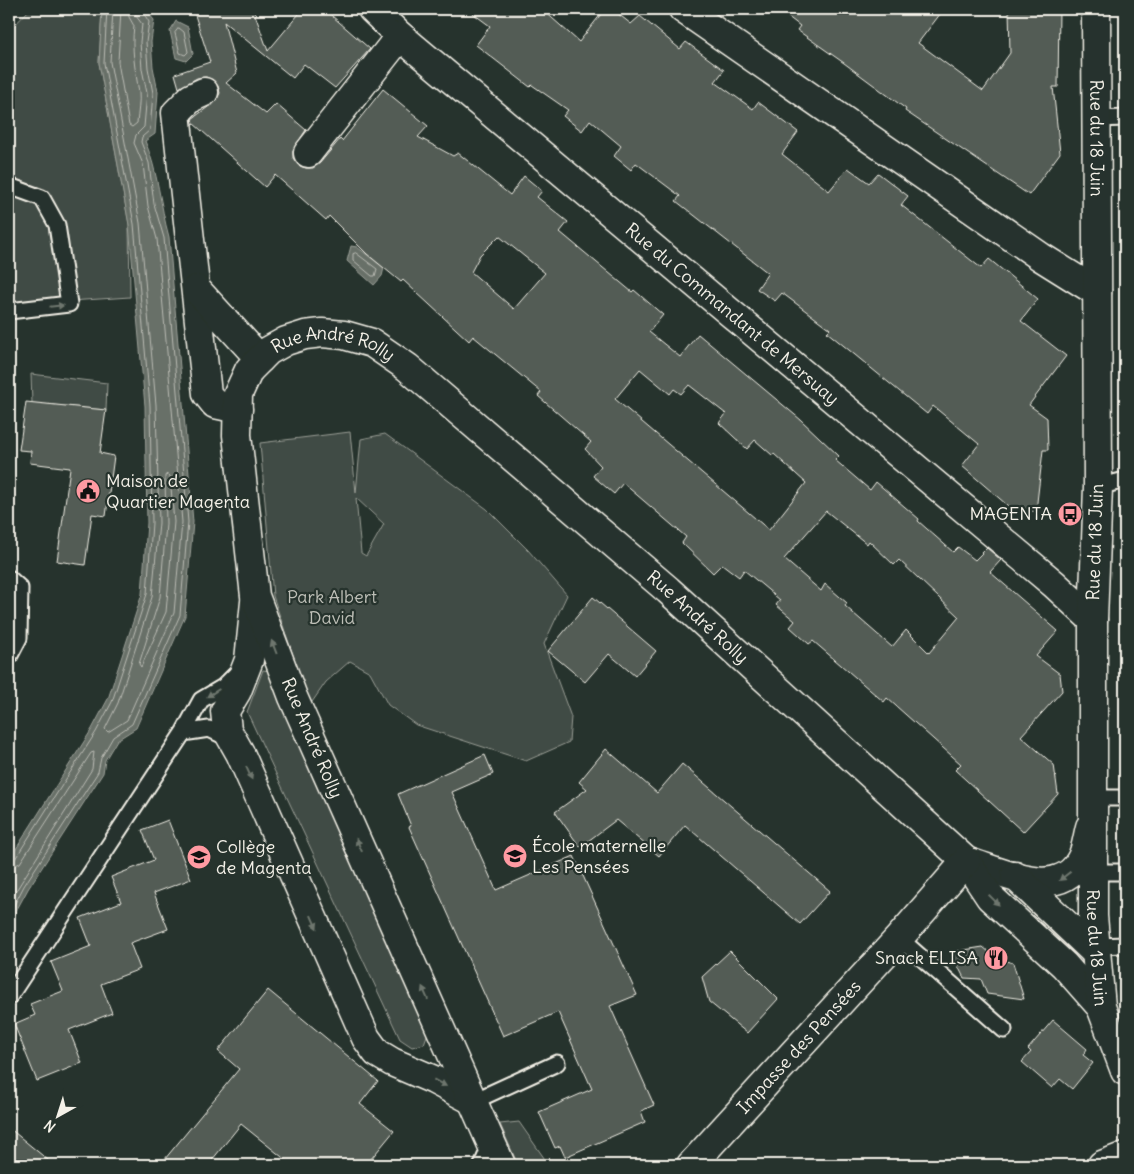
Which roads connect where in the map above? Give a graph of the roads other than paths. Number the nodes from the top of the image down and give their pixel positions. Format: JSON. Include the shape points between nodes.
{"nodes":[{"id":1,"x":372,"y":9,"type":"edge"},
{"id":2,"x":684,"y":9,"type":"edge"},
{"id":3,"x":1096,"y":9,"type":"edge"},
{"id":4,"x":400,"y":36,"type":"junction"},
{"id":5,"x":204,"y":92,"type":"dead end"},
{"id":6,"x":1125,"y":118,"type":"edge"},
{"id":7,"x":1097,"y":119,"type":"junction"},
{"id":8,"x":308,"y":153,"type":"dead end"},
{"id":9,"x":9,"y":189,"type":"edge"},
{"id":10,"x":196,"y":290,"type":"junction"},
{"id":11,"x":1097,"y":292,"type":"junction"},
{"id":12,"x":9,"y":311,"type":"edge"},
{"id":13,"x":260,"y":359,"type":"junction"},
{"id":14,"x":238,"y":409,"type":"junction"},
{"id":15,"x":1125,"y":480,"type":"edge"},
{"id":16,"x":1098,"y":487,"type":"junction"},
{"id":17,"x":9,"y":578,"type":"edge"},
{"id":18,"x":255,"y":596,"type":"junction"},
{"id":19,"x":1093,"y":620,"type":"junction"},
{"id":20,"x":9,"y":657,"type":"edge"},
{"id":21,"x":249,"y":660,"type":"junction"},
{"id":22,"x":183,"y":733,"type":"junction"},
{"id":23,"x":233,"y":740,"type":"junction"},
{"id":24,"x":1125,"y":798,"type":"edge"},
{"id":25,"x":1093,"y":808,"type":"junction"},
{"id":26,"x":966,"y":860,"type":"junction"},
{"id":27,"x":1093,"y":872,"type":"junction"},
{"id":28,"x":1125,"y":872,"type":"edge"},
{"id":29,"x":1015,"y":876,"type":"junction"},
{"id":30,"x":1036,"y":937,"type":"junction"},
{"id":31,"x":899,"y":938,"type":"junction"},
{"id":32,"x":1125,"y":945,"type":"edge"},
{"id":33,"x":1096,"y":952,"type":"junction"},
{"id":34,"x":9,"y":997,"type":"edge"},
{"id":35,"x":1101,"y":1007,"type":"junction"},
{"id":36,"x":1004,"y":1030,"type":"dead end"},
{"id":37,"x":442,"y":1031,"type":"junction"},
{"id":38,"x":366,"y":1038,"type":"junction"},
{"id":39,"x":557,"y":1063,"type":"dead end"},
{"id":40,"x":1125,"y":1071,"type":"edge"},
{"id":41,"x":474,"y":1101,"type":"junction"},
{"id":42,"x":1125,"y":1156,"type":"edge"},
{"id":43,"x":491,"y":1158,"type":"edge"},
{"id":44,"x":691,"y":1165,"type":"edge"},
{"id":45,"x":1102,"y":1165,"type":"edge"}],
"edges":[{"from":1,"to":4,"type":"street","name":"Rue du Commandant de Mersuay"},
{"from":2,"to":11,"type":"street","via":[[1041,257]]},
{"from":3,"to":7,"type":"street","name":"Rue du 18 Juin"},
{"from":4,"to":8,"type":"street"},
{"from":4,"to":19,"type":"street","name":"Rue du Commandant de Mersuay"},
{"from":5,"to":10,"type":"street","via":[[191,98],[176,113]]},
{"from":6,"to":7,"type":"lane"},
{"from":7,"to":11,"type":"street","name":"Rue du 18 Juin"},
{"from":12,"to":9,"type":"lane","one_way":true,"via":[[69,304],[57,225],[42,198],[12,187]]},
{"from":10,"to":13,"type":"street"},
{"from":10,"to":14,"type":"street","via":[[207,394],[215,404]]},
{"from":11,"to":16,"type":"street","name":"Rue du 18 Juin"},
{"from":13,"to":14,"type":"street","name":"Rue André Rolly","via":[[249,370],[238,394]]},
{"from":13,"to":26,"type":"street","name":"Rue André Rolly","via":[[286,340],[322,333],[372,343],[407,367],[668,590]]},
{"from":14,"to":18,"type":"street","name":"Rue André Rolly","via":[[237,435]]},
{"from":15,"to":16,"type":"lane"},
{"from":16,"to":19,"type":"street","name":"Rue du 18 Juin"},
{"from":17,"to":20,"type":"lane","via":[[20,588],[19,638]]},
{"from":18,"to":21,"type":"street"},
{"from":37,"to":18,"type":"street","name":"Rue André Rolly","one_way":true,"via":[[293,697]]},
{"from":19,"to":25,"type":"street","name":"Rue du 18 Juin"},
{"from":21,"to":22,"type":"lane","one_way":true,"via":[[223,686],[201,700]]},
{"from":21,"to":23,"type":"street","via":[[225,711],[227,730]]},
{"from":22,"to":23,"type":"lane","via":[[209,729]]},
{"from":22,"to":34,"type":"lane"},
{"from":23,"to":38,"type":"street","one_way":true},
{"from":24,"to":25,"type":"lane"},
{"from":25,"to":27,"type":"street","name":"Rue du 18 Juin"},
{"from":25,"to":29,"type":"street","name":"Rue André Rolly","one_way":true,"via":[[1080,862],[1062,880],[1043,883]]},
{"from":26,"to":29,"type":"street","name":"Rue André Rolly"},
{"from":26,"to":30,"type":"street","name":"Rue André Rolly","one_way":true,"via":[[990,896]]},
{"from":26,"to":31,"type":"street","name":"Impasse des Pensées"},
{"from":27,"to":28,"type":"lane"},
{"from":27,"to":33,"type":"street","name":"Rue du 18 Juin"},
{"from":29,"to":33,"type":"street","name":"Rue André Rolly"},
{"from":30,"to":33,"type":"street","name":"Rue André Rolly","via":[[1073,956]]},
{"from":30,"to":35,"type":"street","name":"Rue André Rolly"},
{"from":31,"to":36,"type":"lane"},
{"from":31,"to":44,"type":"street","name":"Impasse des Pensées"},
{"from":32,"to":33,"type":"lane"},
{"from":33,"to":35,"type":"street","name":"Rue du 18 Juin"},
{"from":35,"to":40,"type":"street","name":"Rue du 18 Juin"},
{"from":37,"to":38,"type":"street","via":[[439,1053],[425,1058]]},
{"from":37,"to":41,"type":"street","name":"Rue André Rolly"},
{"from":38,"to":41,"type":"street","one_way":true,"via":[[377,1052],[392,1062]]},
{"from":39,"to":41,"type":"lane"},
{"from":41,"to":43,"type":"street","name":"Rue André Rolly"},
{"from":42,"to":45,"type":"street"}]}
